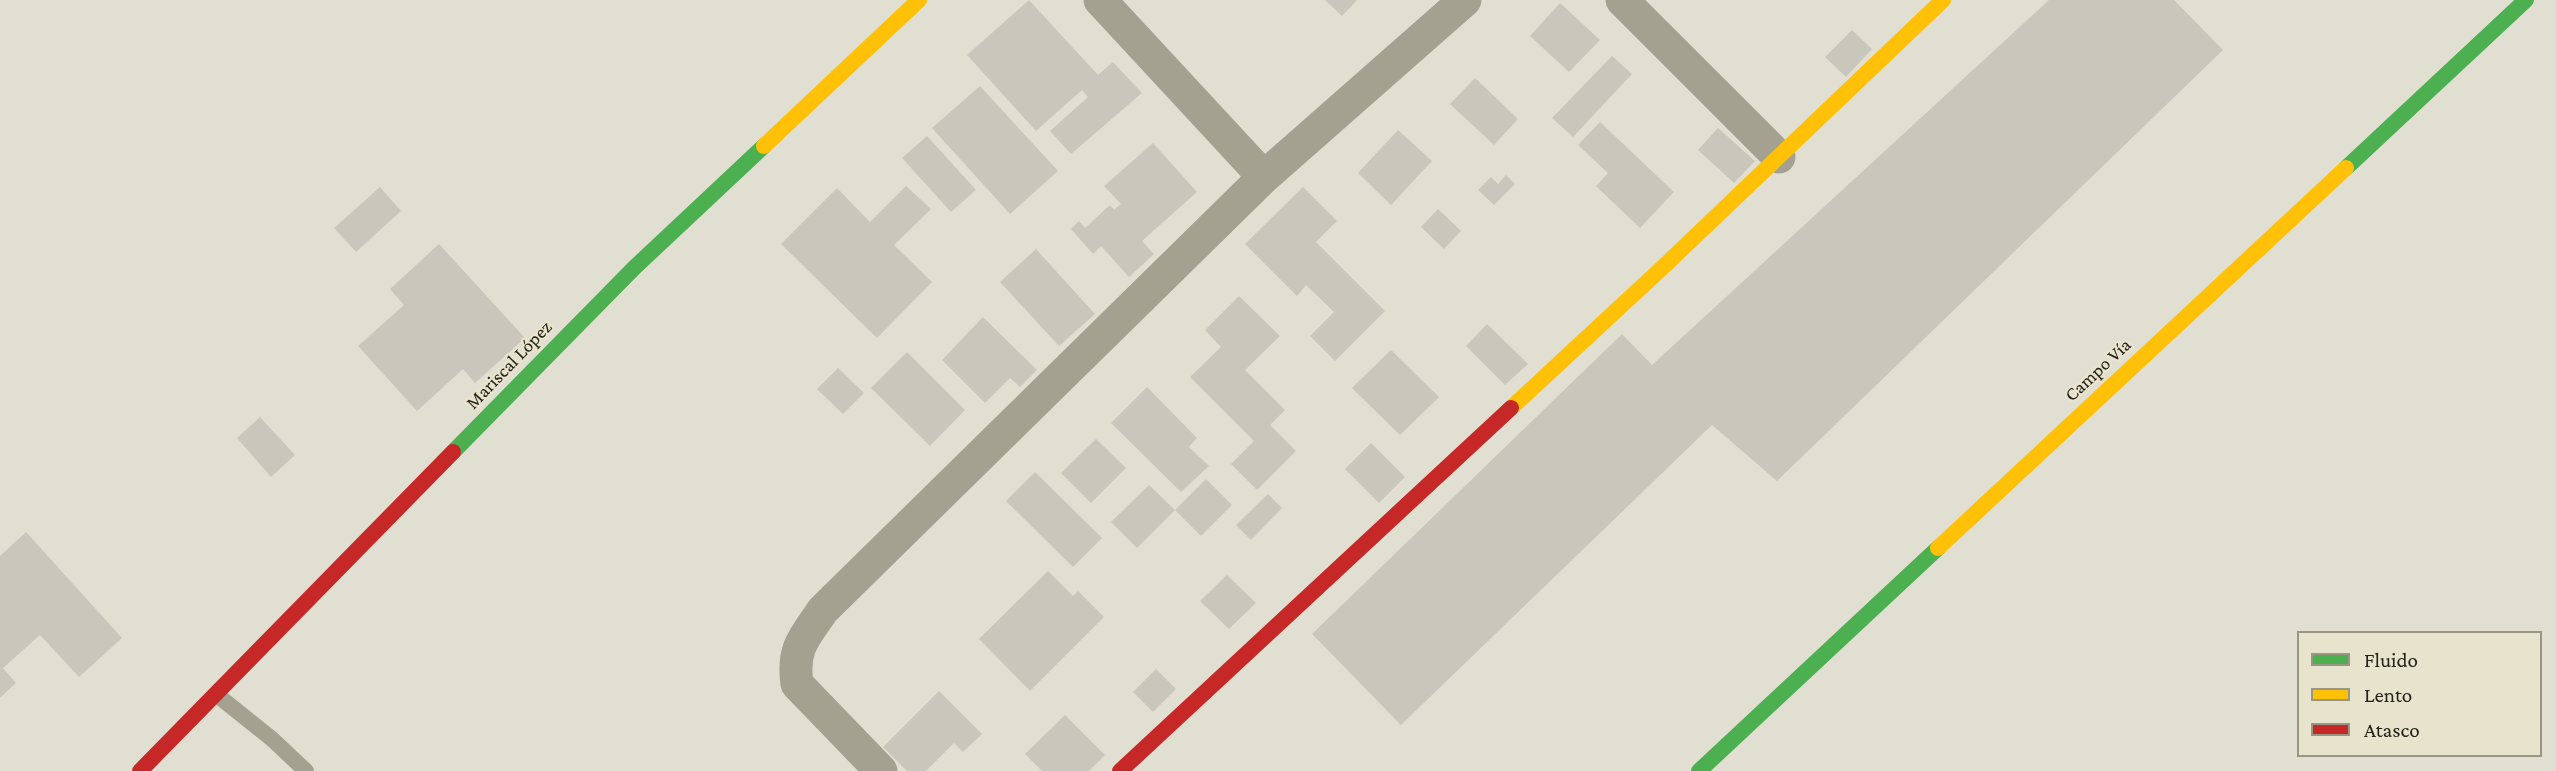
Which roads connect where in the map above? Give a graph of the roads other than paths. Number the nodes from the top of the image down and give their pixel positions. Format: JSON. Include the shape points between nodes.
{"nodes":[{"id":1,"x":919,"y":0,"type":"edge"},
{"id":2,"x":1100,"y":0,"type":"edge"},
{"id":3,"x":1465,"y":0,"type":"edge"},
{"id":4,"x":1622,"y":0,"type":"edge"},
{"id":5,"x":1943,"y":0,"type":"edge"},
{"id":6,"x":2526,"y":0,"type":"edge"},
{"id":7,"x":1779,"y":157,"type":"junction"},
{"id":8,"x":1264,"y":177,"type":"junction"},
{"id":9,"x":217,"y":695,"type":"junction"},
{"id":10,"x":140,"y":771,"type":"edge"},
{"id":11,"x":306,"y":771,"type":"edge"},
{"id":12,"x":881,"y":771,"type":"edge"},
{"id":13,"x":1120,"y":771,"type":"edge"},
{"id":14,"x":1699,"y":771,"type":"edge"}],
"edges":[{"from":1,"to":9,"type":"street","name":"Mariscal López","via":[[634,268]]},
{"from":2,"to":8,"type":"street"},
{"from":3,"to":8,"type":"street"},
{"from":4,"to":7,"type":"street"},
{"from":5,"to":7,"type":"street"},
{"from":6,"to":14,"type":"street","name":"Campo Vía"},
{"from":7,"to":13,"type":"street"},
{"from":8,"to":12,"type":"street","via":[[823,610],[798,647],[797,684]]},
{"from":9,"to":10,"type":"street","name":"Mariscal López"},
{"from":9,"to":11,"type":"lane"}]}
